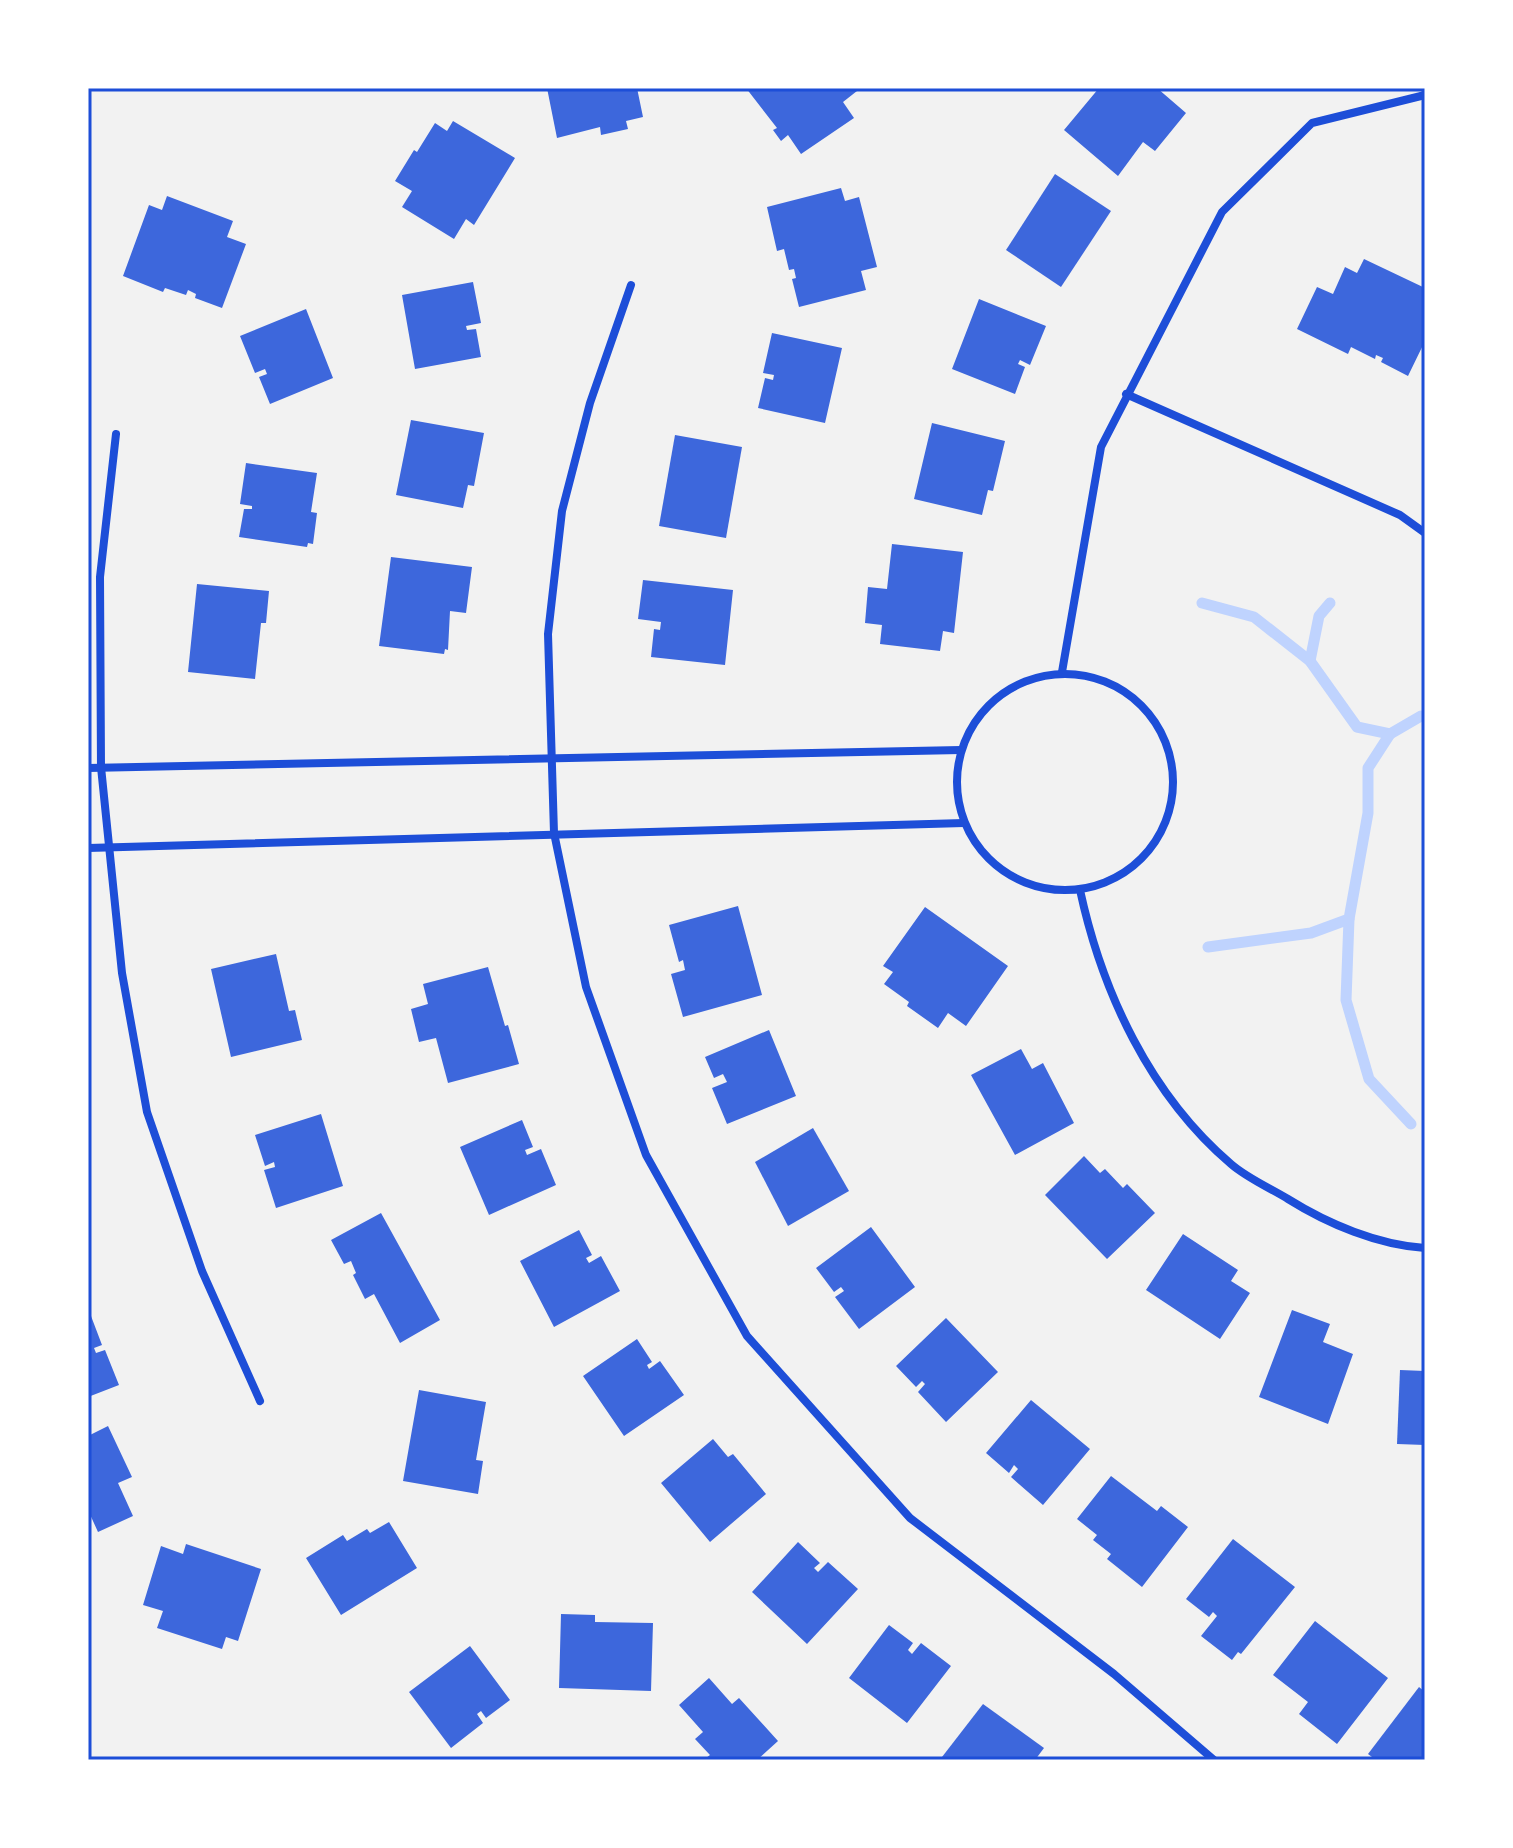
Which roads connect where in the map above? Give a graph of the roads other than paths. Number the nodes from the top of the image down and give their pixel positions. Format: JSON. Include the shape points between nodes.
{"nodes":[{"id":1,"x":1425,"y":95,"type":"edge"},
{"id":2,"x":631,"y":285,"type":"dead end"},
{"id":3,"x":1126,"y":394,"type":"junction"},
{"id":4,"x":116,"y":434,"type":"dead end"},
{"id":5,"x":1425,"y":533,"type":"edge"},
{"id":6,"x":1062,"y":672,"type":"junction"},
{"id":7,"x":961,"y":750,"type":"junction"},
{"id":8,"x":550,"y":757,"type":"junction"},
{"id":9,"x":101,"y":767,"type":"junction"},
{"id":10,"x":88,"y":768,"type":"edge"},
{"id":11,"x":964,"y":823,"type":"junction"},
{"id":12,"x":554,"y":833,"type":"junction"},
{"id":13,"x":107,"y":847,"type":"junction"},
{"id":14,"x":88,"y":848,"type":"edge"},
{"id":15,"x":1080,"y":890,"type":"junction"},
{"id":16,"x":1425,"y":1248,"type":"edge"},
{"id":17,"x":260,"y":1401,"type":"dead end"},
{"id":18,"x":1214,"y":1760,"type":"edge"}],
"edges":[{"from":1,"to":3,"type":"street","via":[[1312,123],[1222,212]]},
{"from":2,"to":8,"type":"street","via":[[590,403],[562,511],[548,634]]},
{"from":3,"to":5,"type":"street","via":[[1400,515]]},
{"from":3,"to":6,"type":"street","via":[[1101,447]]},
{"from":4,"to":9,"type":"street","via":[[100,577]]},
{"from":6,"to":7,"type":"street","via":[[1021,682],[995,699],[972,725]]},
{"from":6,"to":15,"type":"street","via":[[1103,679],[1143,705],[1168,743],[1174,772],[1172,805],[1150,851],[1113,880]]},
{"from":7,"to":8,"type":"street"},
{"from":7,"to":11,"type":"street","via":[[956,787]]},
{"from":8,"to":9,"type":"street"},
{"from":8,"to":12,"type":"street"},
{"from":9,"to":10,"type":"street"},
{"from":9,"to":13,"type":"street"},
{"from":11,"to":12,"type":"street"},
{"from":11,"to":15,"type":"street","via":[[985,856],[1011,877],[1039,888]]},
{"from":12,"to":13,"type":"street"},
{"from":12,"to":18,"type":"street","via":[[586,987],[646,1155],[747,1336],[910,1518],[1114,1674]]},
{"from":13,"to":14,"type":"street"},
{"from":13,"to":17,"type":"street","via":[[147,1112],[202,1271]]},
{"from":15,"to":16,"type":"street","via":[[1090,938],[1135,1046],[1179,1111],[1232,1165],[1320,1219],[1405,1247]]}]}
